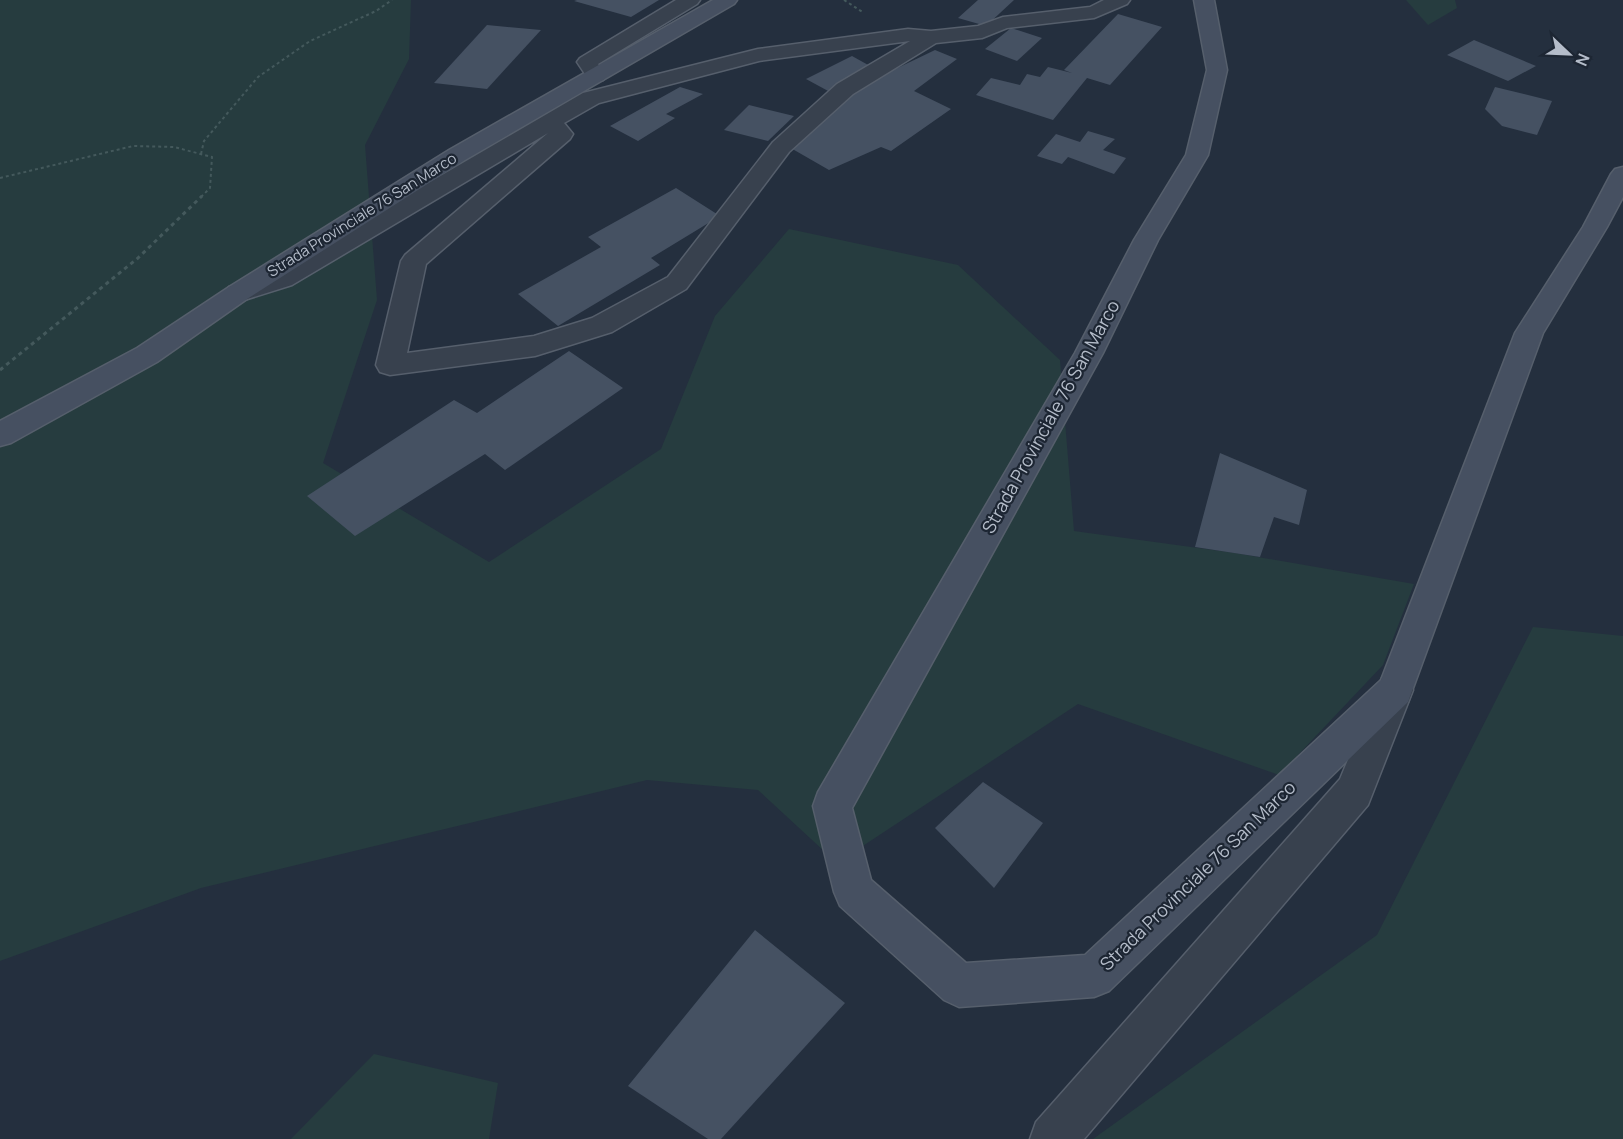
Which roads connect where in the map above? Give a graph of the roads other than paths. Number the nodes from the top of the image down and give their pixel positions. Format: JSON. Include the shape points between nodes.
{"nodes":[{"id":1,"x":690,"y":0,"type":"edge"},
{"id":2,"x":727,"y":0,"type":"edge"},
{"id":3,"x":1119,"y":0,"type":"edge"},
{"id":4,"x":1204,"y":0,"type":"edge"},
{"id":5,"x":931,"y":37,"type":"junction"},
{"id":6,"x":596,"y":76,"type":"junction"},
{"id":7,"x":550,"y":122,"type":"junction"},
{"id":8,"x":1623,"y":174,"type":"edge"},
{"id":9,"x":238,"y":293,"type":"junction"},
{"id":10,"x":0,"y":435,"type":"edge"},
{"id":11,"x":1395,"y":690,"type":"junction"},
{"id":12,"x":1053,"y":1139,"type":"edge"}],
"edges":[{"from":1,"to":6,"type":"street","via":[[587,62]]},
{"from":2,"to":6,"type":"street","name":"Strada Provinciale 76 San Marco"},
{"from":3,"to":5,"type":"street","via":[[1094,12]]},
{"from":4,"to":11,"type":"street","name":"Strada Provinciale 76 San Marco","via":[[1217,70],[1197,155],[832,806],[854,892],[959,985],[1094,976]]},
{"from":5,"to":7,"type":"street","via":[[908,35],[758,55],[591,98]]},
{"from":5,"to":7,"type":"street","via":[[845,89],[781,147],[677,283],[602,325],[535,346],[390,365],[414,261],[562,134]]},
{"from":6,"to":9,"type":"street","name":"Strada Provinciale 76 San Marco","via":[[457,155]]},
{"from":7,"to":9,"type":"street","via":[[283,279]]},
{"from":8,"to":11,"type":"street","name":"Strada Provinciale 76 San Marco","via":[[1529,333]]},
{"from":9,"to":10,"type":"street","name":"Strada Provinciale 76 San Marco","via":[[147,355]]},
{"from":11,"to":12,"type":"street","via":[[1354,792]]}]}
